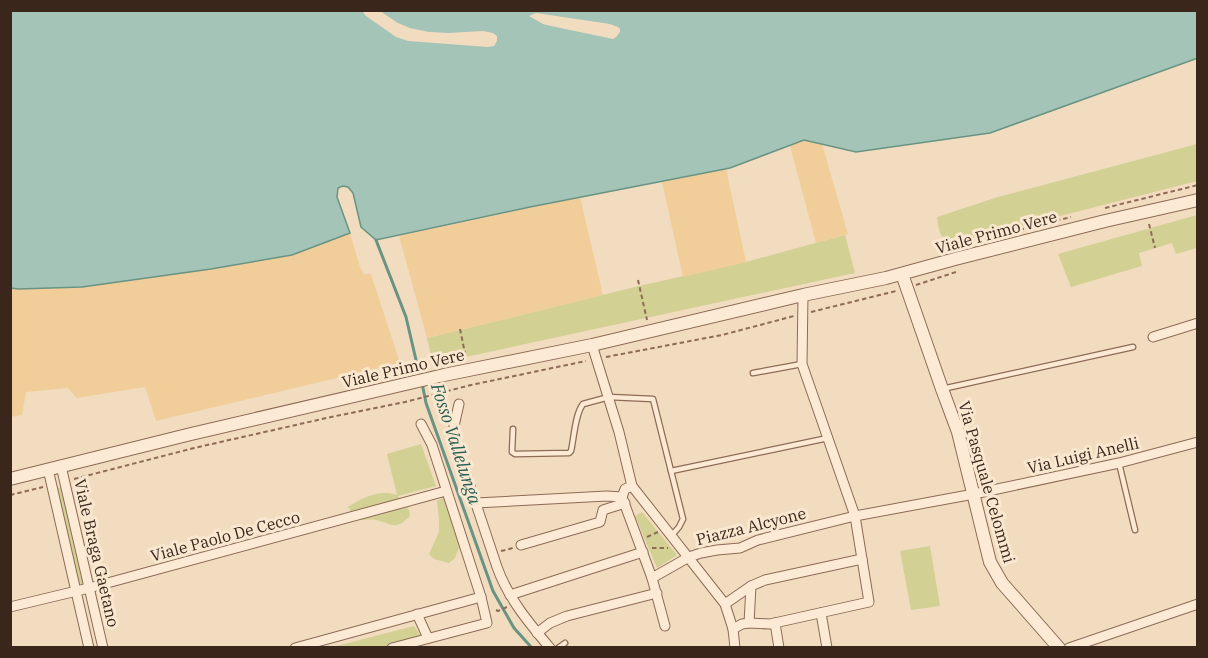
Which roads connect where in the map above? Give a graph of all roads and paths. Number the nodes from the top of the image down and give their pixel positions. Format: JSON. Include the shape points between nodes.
{"nodes":[{"id":1,"x":1197,"y":184,"type":"edge"},
{"id":2,"x":1197,"y":200,"type":"edge"},
{"id":3,"x":1102,"y":209,"type":"dead end"},
{"id":4,"x":1079,"y":215,"type":"dead end"},
{"id":5,"x":1149,"y":224,"type":"dead end"},
{"id":6,"x":1155,"y":248,"type":"dead end"},
{"id":7,"x":952,"y":249,"type":"dead end"},
{"id":8,"x":956,"y":272,"type":"dead end"},
{"id":9,"x":902,"y":274,"type":"junction"},
{"id":10,"x":638,"y":280,"type":"dead end"},
{"id":11,"x":911,"y":286,"type":"dead end"},
{"id":12,"x":901,"y":289,"type":"dead end"},
{"id":13,"x":803,"y":295,"type":"junction"},
{"id":14,"x":802,"y":314,"type":"junction"},
{"id":15,"x":1197,"y":323,"type":"edge"},
{"id":16,"x":459,"y":329,"type":"dead end"},
{"id":17,"x":650,"y":331,"type":"junction"},
{"id":18,"x":1153,"y":337,"type":"dead end"},
{"id":19,"x":592,"y":345,"type":"junction"},
{"id":20,"x":1133,"y":347,"type":"dead end"},
{"id":21,"x":466,"y":358,"type":"dead end"},
{"id":22,"x":602,"y":358,"type":"dead end"},
{"id":23,"x":585,"y":361,"type":"dead end"},
{"id":24,"x":802,"y":364,"type":"junction"},
{"id":25,"x":753,"y":373,"type":"dead end"},
{"id":26,"x":942,"y":389,"type":"junction"},
{"id":27,"x":443,"y":392,"type":"junction"},
{"id":28,"x":609,"y":397,"type":"junction"},
{"id":29,"x":459,"y":404,"type":"dead end"},
{"id":30,"x":441,"y":407,"type":"dead end"},
{"id":31,"x":422,"y":424,"type":"dead end"},
{"id":32,"x":513,"y":429,"type":"dead end"},
{"id":33,"x":828,"y":438,"type":"junction"},
{"id":34,"x":1197,"y":442,"type":"edge"},
{"id":35,"x":1119,"y":463,"type":"junction"},
{"id":36,"x":61,"y":466,"type":"junction"},
{"id":37,"x":48,"y":469,"type":"junction"},
{"id":38,"x":671,"y":471,"type":"junction"},
{"id":39,"x":10,"y":479,"type":"edge"},
{"id":40,"x":64,"y":482,"type":"junction"},
{"id":41,"x":51,"y":485,"type":"junction"},
{"id":42,"x":632,"y":486,"type":"junction"},
{"id":43,"x":446,"y":491,"type":"junction"},
{"id":44,"x":975,"y":494,"type":"junction"},
{"id":45,"x":10,"y":495,"type":"edge"},
{"id":46,"x":624,"y":500,"type":"junction"},
{"id":47,"x":476,"y":503,"type":"junction"},
{"id":48,"x":855,"y":516,"type":"junction"},
{"id":49,"x":1135,"y":530,"type":"dead end"},
{"id":50,"x":658,"y":532,"type":"dead end"},
{"id":51,"x":671,"y":536,"type":"junction"},
{"id":52,"x":644,"y":538,"type":"dead end"},
{"id":53,"x":521,"y":545,"type":"joint"},
{"id":54,"x":679,"y":546,"type":"junction"},
{"id":55,"x":646,"y":550,"type":"junction"},
{"id":56,"x":492,"y":554,"type":"junction"},
{"id":57,"x":688,"y":557,"type":"junction"},
{"id":58,"x":862,"y":559,"type":"junction"},
{"id":59,"x":652,"y":578,"type":"junction"},
{"id":60,"x":750,"y":586,"type":"junction"},
{"id":61,"x":89,"y":588,"type":"junction"},
{"id":62,"x":75,"y":591,"type":"junction"},
{"id":63,"x":657,"y":593,"type":"junction"},
{"id":64,"x":481,"y":597,"type":"junction"},
{"id":65,"x":510,"y":600,"type":"junction"},
{"id":66,"x":725,"y":604,"type":"junction"},
{"id":67,"x":1197,"y":604,"type":"edge"},
{"id":68,"x":10,"y":607,"type":"edge"},
{"id":69,"x":497,"y":611,"type":"dead end"},
{"id":70,"x":821,"y":613,"type":"junction"},
{"id":71,"x":417,"y":614,"type":"junction"},
{"id":72,"x":749,"y":623,"type":"junction"},
{"id":73,"x":775,"y":623,"type":"junction"},
{"id":74,"x":665,"y":626,"type":"dead end"},
{"id":75,"x":733,"y":629,"type":"junction"},
{"id":76,"x":537,"y":633,"type":"junction"},
{"id":77,"x":428,"y":638,"type":"junction"},
{"id":78,"x":565,"y":643,"type":"dead end"},
{"id":79,"x":89,"y":648,"type":"edge"},
{"id":80,"x":103,"y":648,"type":"edge"},
{"id":81,"x":295,"y":648,"type":"edge"},
{"id":82,"x":392,"y":648,"type":"edge"},
{"id":83,"x":550,"y":648,"type":"edge"},
{"id":84,"x":558,"y":648,"type":"edge"},
{"id":85,"x":735,"y":648,"type":"edge"},
{"id":86,"x":779,"y":648,"type":"edge"},
{"id":87,"x":826,"y":648,"type":"edge"},
{"id":88,"x":1059,"y":648,"type":"edge"},
{"id":89,"x":1069,"y":648,"type":"edge"}],
"edges":[{"from":1,"to":3,"type":"path"},
{"from":2,"to":9,"type":"street","name":"Viale Primo Vere"},
{"from":4,"to":7,"type":"path"},
{"from":5,"to":6,"type":"path"},
{"from":8,"to":11,"type":"path","name":"Viale Primo Vere"},
{"from":9,"to":13,"type":"street","name":"Viale Primo Vere"},
{"from":9,"to":26,"type":"street","name":"Via Pasquale Celommi"},
{"from":10,"to":17,"type":"path"},
{"from":12,"to":14,"type":"path"},
{"from":13,"to":14,"type":"street"},
{"from":13,"to":17,"type":"street","name":"Viale Primo Vere"},
{"from":14,"to":22,"type":"path","via":[[722,335]]},
{"from":14,"to":24,"type":"street"},
{"from":15,"to":18,"type":"street"},
{"from":16,"to":21,"type":"path"},
{"from":17,"to":19,"type":"street","name":"Viale Primo Vere"},
{"from":19,"to":28,"type":"street","name":"Piazza Alcyone"},
{"from":19,"to":36,"type":"street","name":"Viale Primo Vere","via":[[444,375]]},
{"from":20,"to":26,"type":"lane"},
{"from":23,"to":27,"type":"path","name":"Viale Primo Vere"},
{"from":24,"to":25,"type":"lane"},
{"from":24,"to":33,"type":"street"},
{"from":26,"to":44,"type":"street","name":"Via Pasquale Celommi"},
{"from":27,"to":30,"type":"path","via":[[444,398],[439,399]]},
{"from":27,"to":40,"type":"path","name":"Viale Primo Vere"},
{"from":28,"to":32,"type":"lane","via":[[581,405],[569,453],[515,454]]},
{"from":28,"to":38,"type":"lane","name":"Piazza Alcyone","via":[[653,399]]},
{"from":28,"to":42,"type":"street","name":"Piazza Alcyone"},
{"from":29,"to":47,"type":"street","via":[[455,441]]},
{"from":31,"to":43,"type":"street"},
{"from":33,"to":38,"type":"lane"},
{"from":33,"to":48,"type":"street"},
{"from":34,"to":35,"type":"street","name":"Via Luigi Anelli"},
{"from":35,"to":44,"type":"street","name":"Via Luigi Anelli"},
{"from":35,"to":49,"type":"lane"},
{"from":36,"to":37,"type":"street","name":"Viale Primo Vere"},
{"from":36,"to":40,"type":"street","name":"Viale Braga Gaetano"},
{"from":37,"to":39,"type":"street","name":"Viale Primo Vere"},
{"from":37,"to":41,"type":"street","name":"Viale Braga Gaetano"},
{"from":38,"to":51,"type":"lane","name":"Piazza Alcyone","via":[[683,519]]},
{"from":40,"to":61,"type":"street","name":"Viale Braga Gaetano"},
{"from":41,"to":45,"type":"path"},
{"from":41,"to":62,"type":"street","name":"Viale Braga Gaetano"},
{"from":42,"to":46,"type":"street","via":[[625,489]]},
{"from":42,"to":51,"type":"street","name":"Piazza Alcyone"},
{"from":43,"to":61,"type":"street","name":"Viale Paolo De Cecco"},
{"from":43,"to":64,"type":"street"},
{"from":44,"to":48,"type":"street","name":"Piazza Alcyone"},
{"from":44,"to":88,"type":"street","name":"Via Pasquale Celommi","via":[[990,562],[1002,583]]},
{"from":46,"to":47,"type":"street","via":[[586,497]]},
{"from":46,"to":53,"type":"street","via":[[603,510],[600,522]]},
{"from":46,"to":55,"type":"street"},
{"from":47,"to":56,"type":"street"},
{"from":48,"to":57,"type":"street","name":"Piazza Alcyone","via":[[740,548]]},
{"from":48,"to":58,"type":"street"},
{"from":50,"to":52,"type":"path"},
{"from":51,"to":54,"type":"street","name":"Piazza Alcyone"},
{"from":53,"to":56,"type":"path"},
{"from":54,"to":55,"type":"path"},
{"from":54,"to":57,"type":"street","name":"Piazza Alcyone"},
{"from":55,"to":59,"type":"street"},
{"from":55,"to":65,"type":"street"},
{"from":56,"to":65,"type":"street"},
{"from":57,"to":59,"type":"street","name":"Piazza Alcyone"},
{"from":57,"to":66,"type":"street","name":"Piazza Alcyone"},
{"from":58,"to":60,"type":"street"},
{"from":58,"to":70,"type":"street","via":[[869,602]]},
{"from":59,"to":63,"type":"street"},
{"from":60,"to":66,"type":"street"},
{"from":60,"to":72,"type":"street"},
{"from":61,"to":62,"type":"street","name":"Viale Paolo De Cecco"},
{"from":61,"to":80,"type":"street","name":"Viale Braga Gaetano"},
{"from":62,"to":68,"type":"street","name":"Viale Paolo De Cecco"},
{"from":62,"to":79,"type":"street","name":"Viale Braga Gaetano"},
{"from":63,"to":74,"type":"street"},
{"from":63,"to":76,"type":"street","via":[[567,616]]},
{"from":64,"to":71,"type":"street"},
{"from":64,"to":77,"type":"street","via":[[488,623]]},
{"from":65,"to":69,"type":"path"},
{"from":65,"to":76,"type":"street"},
{"from":66,"to":75,"type":"street","name":"Piazza Alcyone"},
{"from":67,"to":89,"type":"street"},
{"from":70,"to":73,"type":"street"},
{"from":70,"to":87,"type":"street"},
{"from":71,"to":77,"type":"street"},
{"from":71,"to":81,"type":"street"},
{"from":72,"to":73,"type":"street"},
{"from":72,"to":75,"type":"street"},
{"from":73,"to":86,"type":"street"},
{"from":75,"to":85,"type":"street","name":"Piazza Alcyone"},
{"from":76,"to":83,"type":"street"},
{"from":77,"to":82,"type":"street"},
{"from":78,"to":84,"type":"lane"}]}
